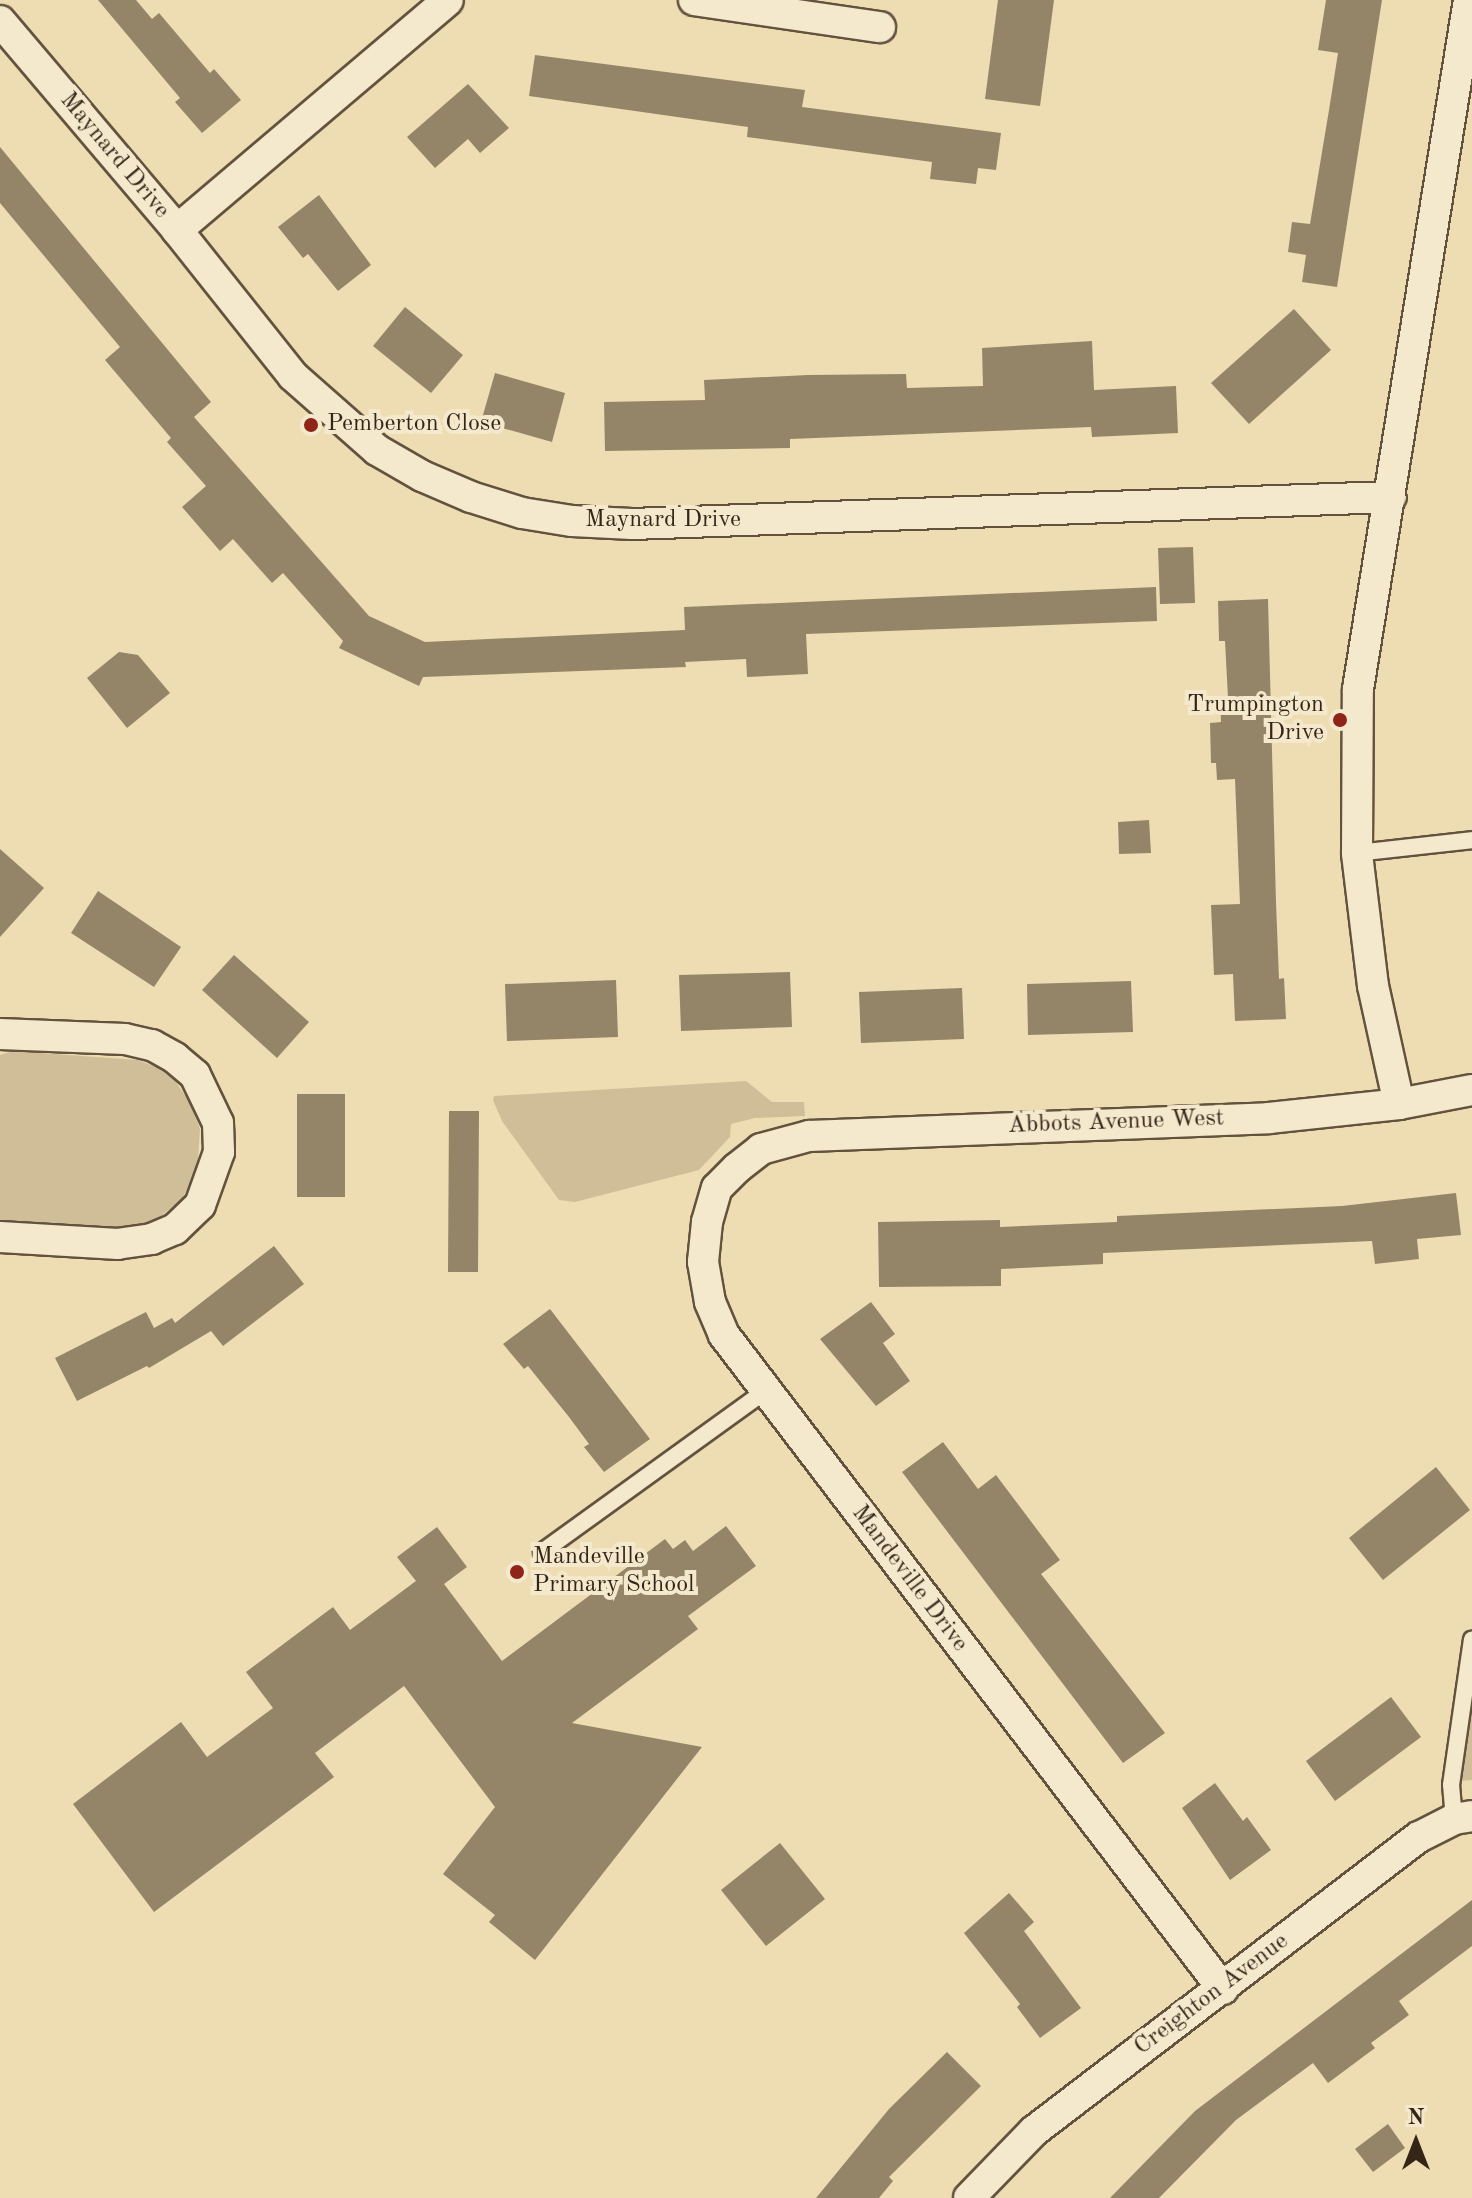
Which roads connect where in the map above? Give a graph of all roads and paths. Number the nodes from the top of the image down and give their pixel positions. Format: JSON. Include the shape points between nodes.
{"nodes":[{"id":1,"x":448,"y":0,"type":"edge"},
{"id":2,"x":694,"y":0,"type":"edge"},
{"id":3,"x":1469,"y":0,"type":"edge"},
{"id":4,"x":0,"y":21,"type":"edge"},
{"id":5,"x":880,"y":27,"type":"dead end"},
{"id":6,"x":177,"y":230,"type":"junction"},
{"id":7,"x":1391,"y":497,"type":"junction"},
{"id":8,"x":1472,"y":840,"type":"edge"},
{"id":9,"x":1357,"y":853,"type":"junction"},
{"id":10,"x":0,"y":1034,"type":"edge"},
{"id":11,"x":1472,"y":1090,"type":"edge"},
{"id":12,"x":1399,"y":1104,"type":"junction"},
{"id":13,"x":761,"y":1149,"type":"joint"},
{"id":14,"x":0,"y":1237,"type":"edge"},
{"id":15,"x":767,"y":1390,"type":"junction"},
{"id":16,"x":542,"y":1552,"type":"dead end"},
{"id":17,"x":1472,"y":1640,"type":"edge"},
{"id":18,"x":1463,"y":1818,"type":"edge"},
{"id":19,"x":1223,"y":1989,"type":"junction"},
{"id":20,"x":969,"y":2198,"type":"edge"}],
"edges":[{"from":1,"to":6,"type":"street"},
{"from":2,"to":5,"type":"street"},
{"from":3,"to":7,"type":"street"},
{"from":4,"to":6,"type":"street","name":"Maynard Drive"},
{"from":6,"to":7,"type":"street","name":"Maynard Drive","via":[[293,376],[340,420],[422,476],[522,513],[632,524]]},
{"from":7,"to":9,"type":"street","via":[[1358,689]]},
{"from":8,"to":9,"type":"lane"},
{"from":9,"to":12,"type":"street","via":[[1373,986]]},
{"from":10,"to":14,"type":"street","via":[[125,1039],[152,1045],[195,1075],[218,1123],[219,1152],[200,1205],[175,1229],[152,1239],[118,1244]]},
{"from":11,"to":12,"type":"street","name":"Abbots Avenue West"},
{"from":12,"to":13,"type":"street","name":"Abbots Avenue West","via":[[1269,1118],[809,1136]]},
{"from":13,"to":15,"type":"street","name":"Mandeville Drive","via":[[717,1188],[703,1262],[710,1302],[724,1335]]},
{"from":15,"to":16,"type":"lane"},
{"from":15,"to":19,"type":"street","name":"Mandeville Drive"},
{"from":17,"to":18,"type":"lane","via":[[1451,1785]]},
{"from":18,"to":19,"type":"street","name":"Creighton Avenue","via":[[1419,1837]]},
{"from":19,"to":20,"type":"street","name":"Creighton Avenue","via":[[1034,2131]]}]}
